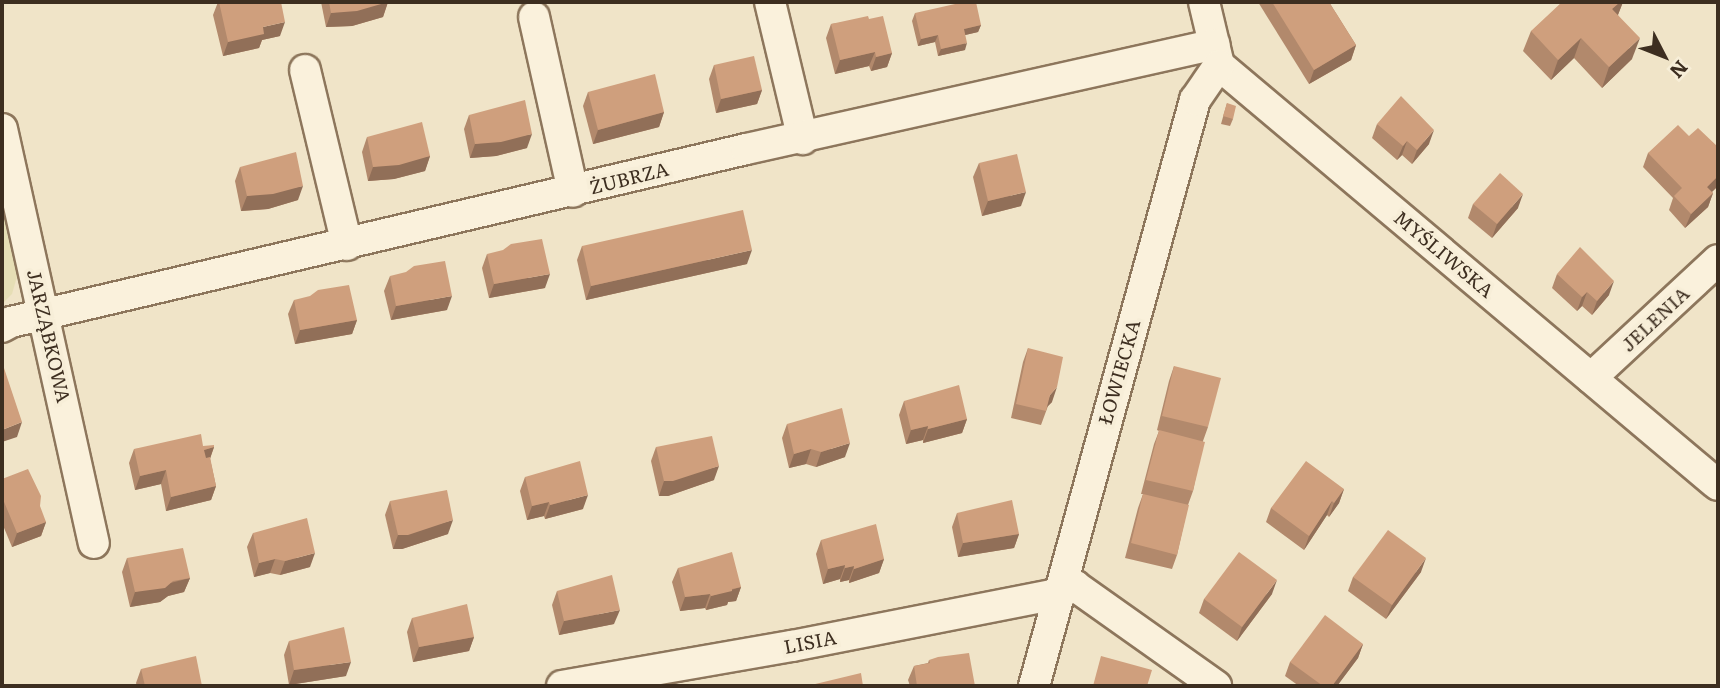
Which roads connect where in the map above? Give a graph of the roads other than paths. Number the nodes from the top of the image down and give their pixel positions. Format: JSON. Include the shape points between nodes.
{"nodes":[{"id":1,"x":770,"y":2,"type":"edge"},
{"id":2,"x":1204,"y":2,"type":"edge"},
{"id":3,"x":534,"y":17,"type":"dead end"},
{"id":4,"x":1216,"y":55,"type":"junction"},
{"id":5,"x":305,"y":70,"type":"dead end"},
{"id":6,"x":2,"y":129,"type":"edge"},
{"id":7,"x":803,"y":139,"type":"junction"},
{"id":8,"x":573,"y":192,"type":"junction"},
{"id":9,"x":346,"y":245,"type":"junction"},
{"id":10,"x":1718,"y":260,"type":"edge"},
{"id":11,"x":44,"y":314,"type":"junction"},
{"id":12,"x":2,"y":327,"type":"edge"},
{"id":13,"x":1591,"y":378,"type":"junction"},
{"id":14,"x":1718,"y":485,"type":"edge"},
{"id":15,"x":94,"y":543,"type":"dead end"},
{"id":16,"x":1057,"y":594,"type":"junction"},
{"id":17,"x":562,"y":686,"type":"edge"},
{"id":18,"x":1034,"y":686,"type":"edge"},
{"id":19,"x":1216,"y":686,"type":"edge"}],
"edges":[{"from":1,"to":7,"type":"street"},
{"from":2,"to":4,"type":"street"},
{"from":3,"to":8,"type":"street"},
{"from":4,"to":7,"type":"street","name":"ŻUBRZA"},
{"from":4,"to":13,"type":"street","name":"MYŚLIWSKA"},
{"from":4,"to":16,"type":"street","name":"ŁOWIECKA","via":[[1195,100]]},
{"from":5,"to":9,"type":"street"},
{"from":6,"to":11,"type":"street","name":"JARZĄBKOWA"},
{"from":7,"to":8,"type":"street","name":"ŻUBRZA"},
{"from":8,"to":9,"type":"street","name":"ŻUBRZA"},
{"from":9,"to":11,"type":"street","name":"ŻUBRZA"},
{"from":10,"to":13,"type":"street","name":"JELENIA"},
{"from":11,"to":12,"type":"street","name":"ŻUBRZA"},
{"from":11,"to":15,"type":"street","name":"JARZĄBKOWA"},
{"from":13,"to":14,"type":"street","name":"MYŚLIWSKA"},
{"from":16,"to":17,"type":"street","name":"LISIA"},
{"from":16,"to":18,"type":"street","name":"ŁOWIECKA"},
{"from":16,"to":19,"type":"street","name":"LISIA","via":[[1075,586]]}]}
